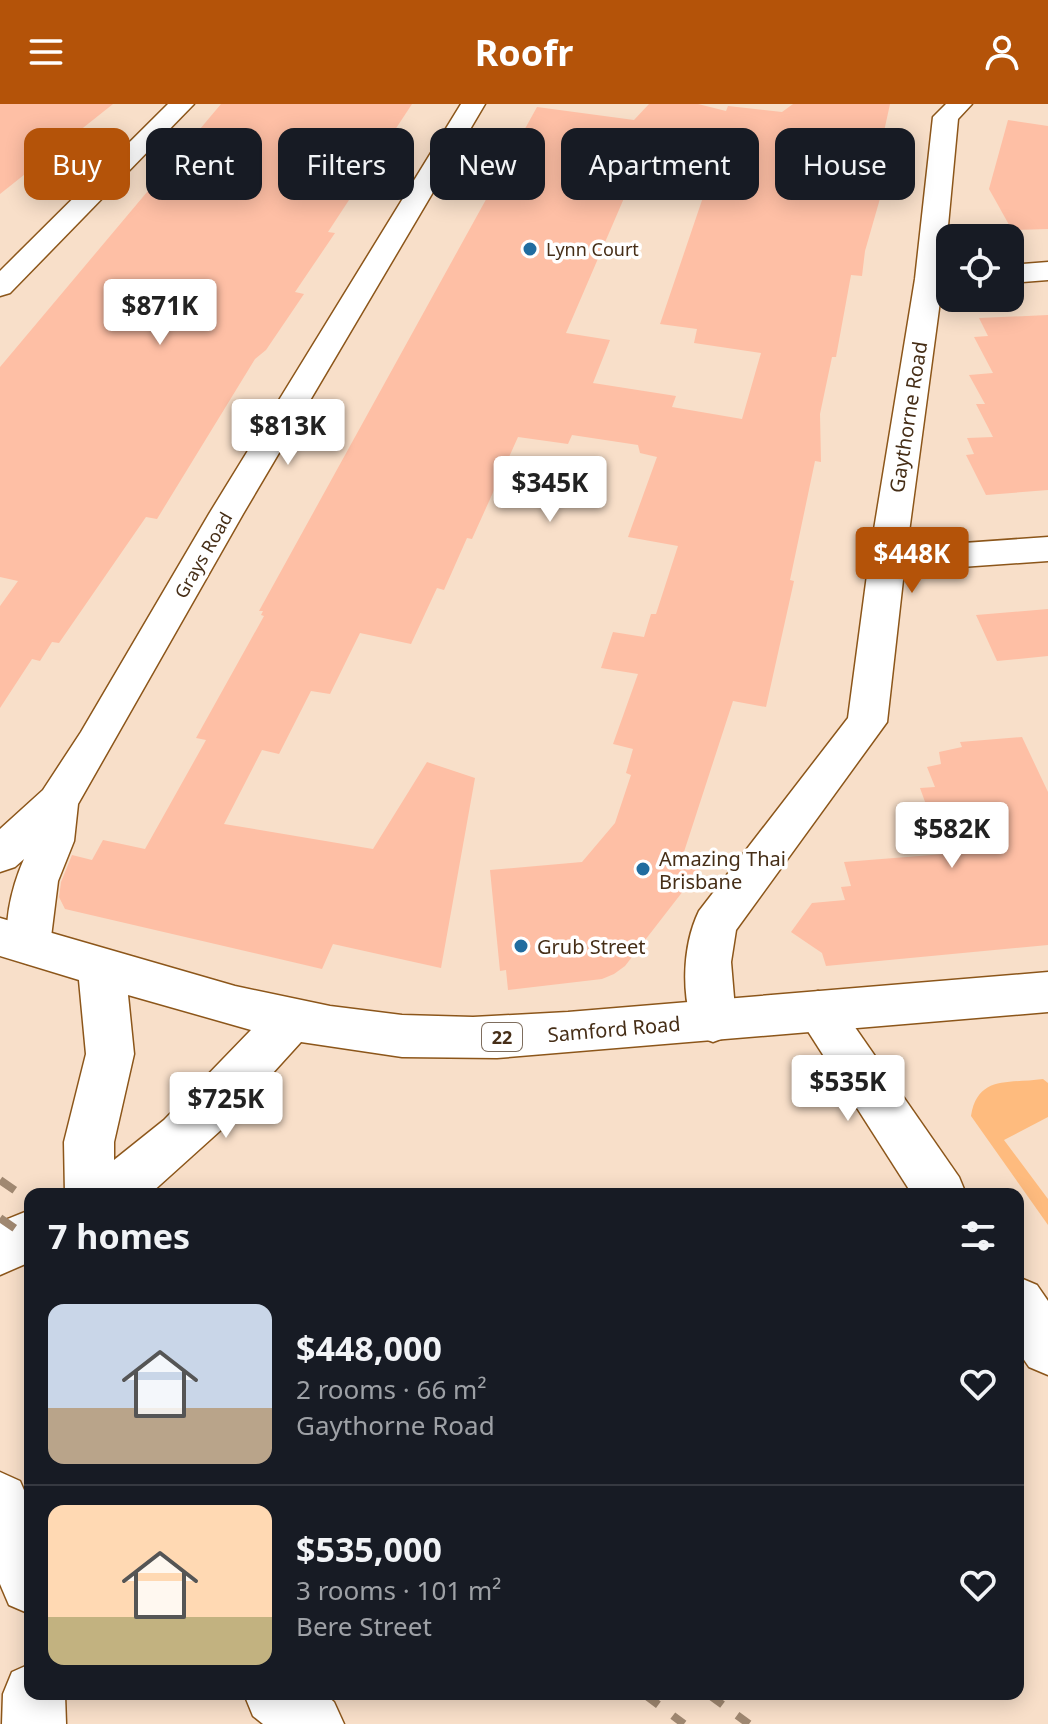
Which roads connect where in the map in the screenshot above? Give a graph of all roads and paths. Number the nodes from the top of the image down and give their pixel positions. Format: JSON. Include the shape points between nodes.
{"nodes":[{"id":1,"x":182,"y":104,"type":"edge"},
{"id":2,"x":473,"y":104,"type":"edge"},
{"id":3,"x":960,"y":104,"type":"edge"},
{"id":4,"x":941,"y":224,"type":"edge"},
{"id":5,"x":1048,"y":271,"type":"edge"},
{"id":6,"x":1024,"y":273,"type":"edge"},
{"id":7,"x":0,"y":287,"type":"edge"},
{"id":8,"x":936,"y":294,"type":"edge"},
{"id":9,"x":1048,"y":549,"type":"edge"},
{"id":10,"x":887,"y":560,"type":"junction"},
{"id":11,"x":58,"y":802,"type":"junction"},
{"id":12,"x":0,"y":855,"type":"edge"},
{"id":13,"x":14,"y":941,"type":"edge"},
{"id":14,"x":100,"y":966,"type":"junction"},
{"id":15,"x":1048,"y":992,"type":"edge"},
{"id":16,"x":818,"y":1011,"type":"junction"},
{"id":17,"x":291,"y":1020,"type":"junction"},
{"id":18,"x":713,"y":1021,"type":"junction"},
{"id":19,"x":90,"y":1188,"type":"edge"},
{"id":20,"x":116,"y":1188,"type":"edge"},
{"id":21,"x":937,"y":1188,"type":"edge"},
{"id":22,"x":24,"y":1238,"type":"edge"},
{"id":23,"x":0,"y":1249,"type":"edge"},
{"id":24,"x":1024,"y":1313,"type":"edge"},
{"id":25,"x":1048,"y":1348,"type":"edge"},
{"id":26,"x":0,"y":1501,"type":"edge"},
{"id":27,"x":24,"y":1567,"type":"edge"},
{"id":28,"x":34,"y":1700,"type":"edge"},
{"id":29,"x":282,"y":1700,"type":"edge"},
{"id":30,"x":34,"y":1724,"type":"edge"},
{"id":31,"x":312,"y":1724,"type":"edge"}],
"edges":[{"from":1,"to":7,"type":"street"},
{"from":2,"to":11,"type":"street","name":"Grays Road"},
{"from":3,"to":4,"type":"street","name":"Gaythorne Road","via":[[946,117]]},
{"from":5,"to":6,"type":"street"},
{"from":8,"to":10,"type":"street","name":"Gaythorne Road"},
{"from":9,"to":10,"type":"street"},
{"from":10,"to":18,"type":"street","name":"Gaythorne Road","via":[[867,722],[715,924],[708,962]]},
{"from":11,"to":12,"type":"street","name":"Grays Road"},
{"from":11,"to":13,"type":"street","name":"Grays Road","via":[[53,841]]},
{"from":13,"to":14,"type":"street","name":"Samford Road","number":"22"},
{"from":14,"to":17,"type":"street","name":"Samford Road","number":"22"},
{"from":14,"to":19,"type":"street","via":[[110,1054],[89,1142]]},
{"from":15,"to":16,"type":"street","name":"Samford Road","number":"22"},
{"from":16,"to":18,"type":"street","name":"Samford Road","number":"22"},
{"from":16,"to":21,"type":"street"},
{"from":17,"to":18,"type":"street","name":"Samford Road","number":"22","via":[[375,1034],[454,1039]]},
{"from":17,"to":20,"type":"street","via":[[212,1104],[147,1166]]},
{"from":22,"to":23,"type":"street"},
{"from":24,"to":25,"type":"street"},
{"from":26,"to":27,"type":"street"},
{"from":28,"to":30,"type":"street"},
{"from":29,"to":31,"type":"street"}]}
